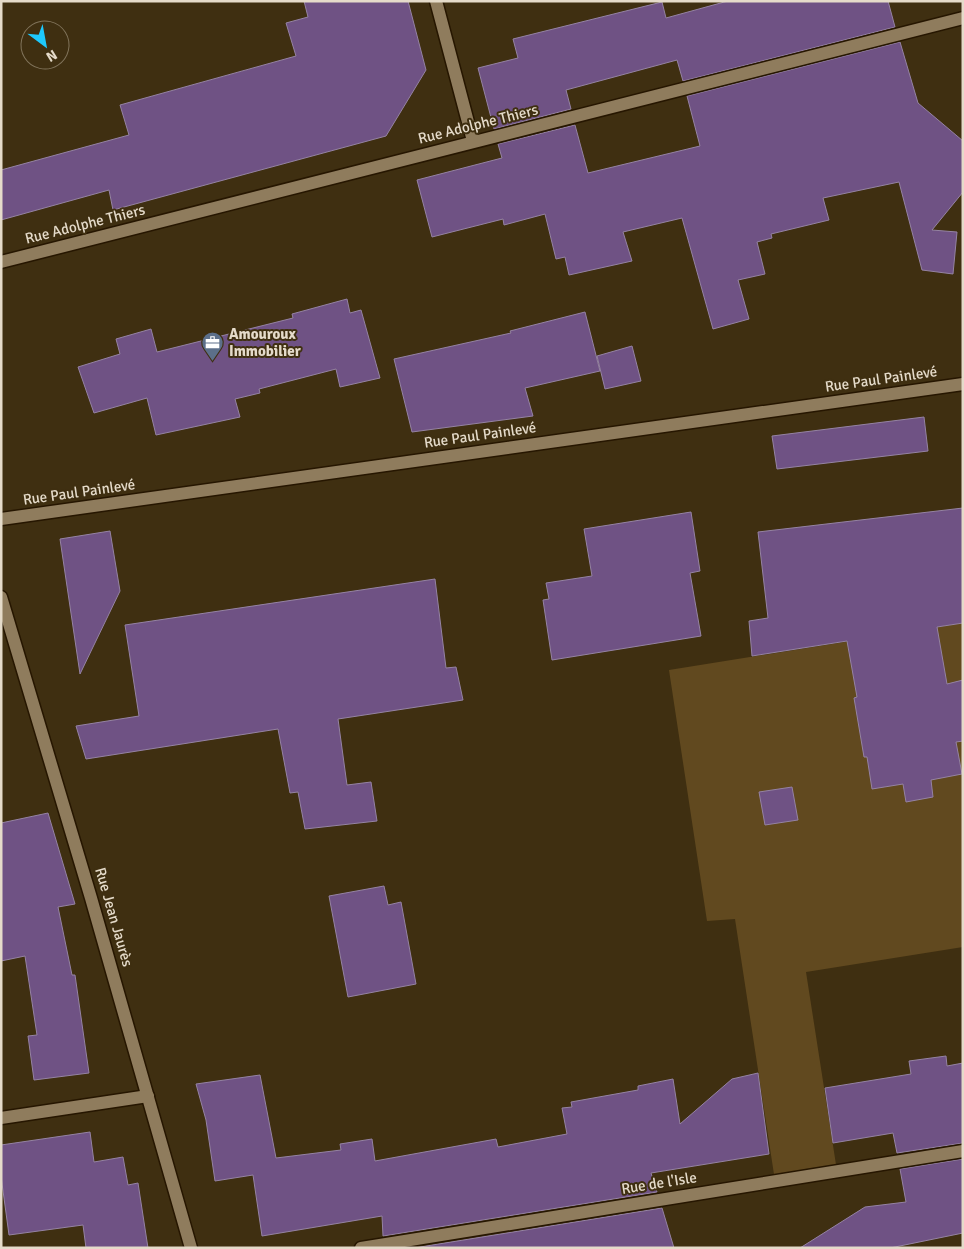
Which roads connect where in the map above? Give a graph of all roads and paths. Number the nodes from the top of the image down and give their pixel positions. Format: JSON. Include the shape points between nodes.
{"nodes":[{"id":1,"x":436,"y":1,"type":"edge"},
{"id":2,"x":963,"y":18,"type":"edge"},
{"id":3,"x":474,"y":142,"type":"junction"},
{"id":4,"x":1,"y":262,"type":"edge"},
{"id":5,"x":963,"y":384,"type":"edge"},
{"id":6,"x":1,"y":519,"type":"edge"},
{"id":7,"x":1,"y":597,"type":"edge"},
{"id":8,"x":148,"y":1096,"type":"junction"},
{"id":9,"x":1,"y":1118,"type":"edge"},
{"id":10,"x":963,"y":1151,"type":"edge"},
{"id":11,"x":191,"y":1248,"type":"edge"},
{"id":12,"x":361,"y":1248,"type":"edge"}],
"edges":[{"from":1,"to":3,"type":"street"},
{"from":2,"to":3,"type":"street","name":"Rue Adolphe Thiers"},
{"from":3,"to":4,"type":"street","name":"Rue Adolphe Thiers"},
{"from":5,"to":6,"type":"street","name":"Rue Paul Painlevé"},
{"from":7,"to":8,"type":"street","name":"Rue Jean Jaurès"},
{"from":8,"to":9,"type":"street"},
{"from":8,"to":11,"type":"street","name":"Rue Jean Jaurès"},
{"from":10,"to":12,"type":"street","name":"Rue de l'Isle"}]}
